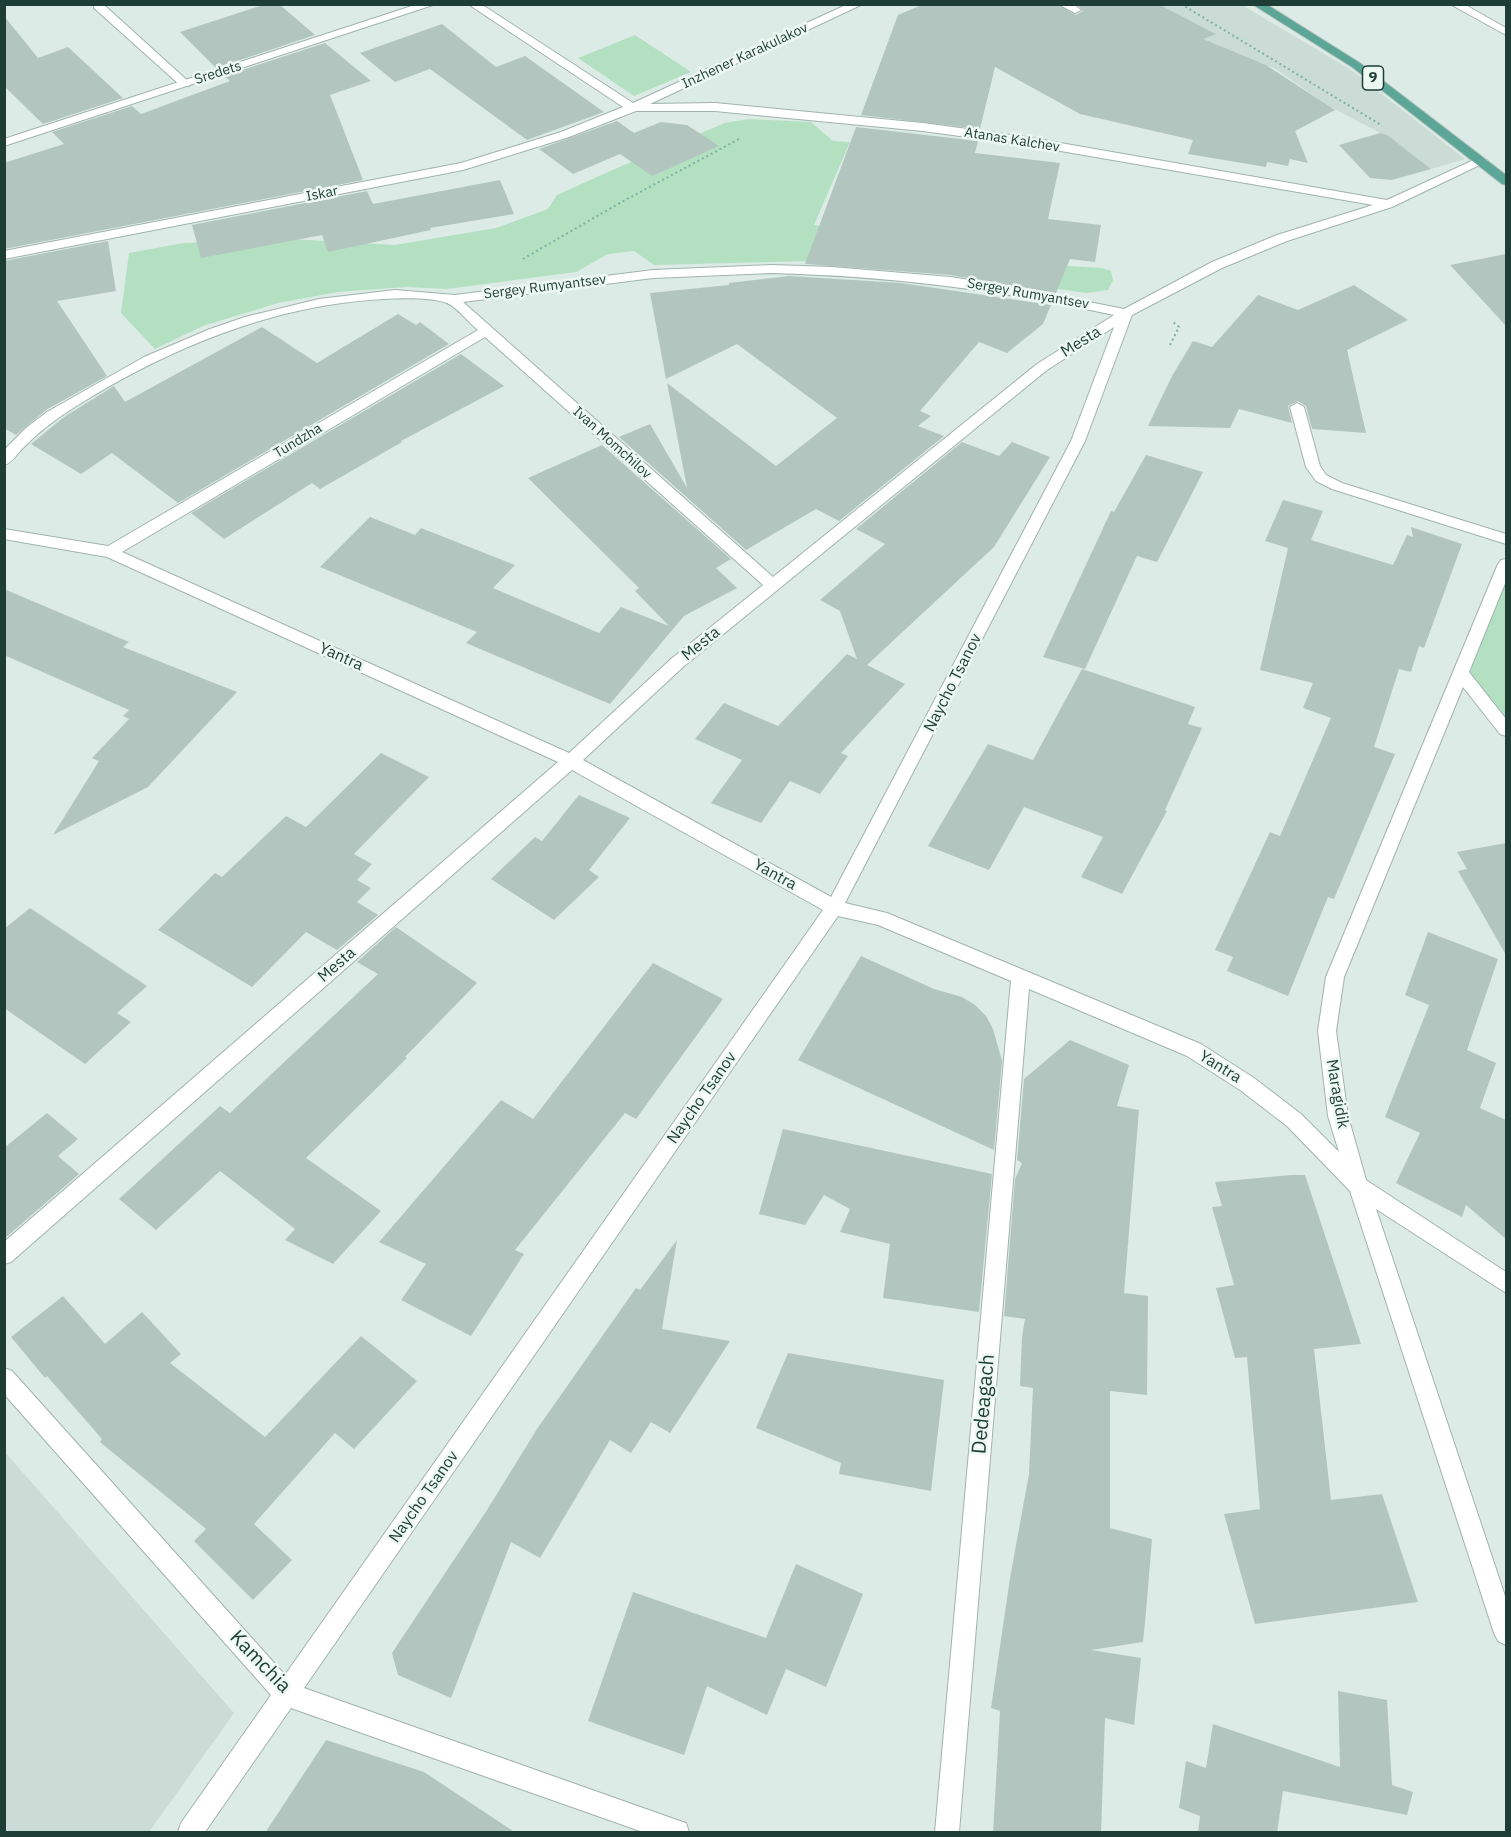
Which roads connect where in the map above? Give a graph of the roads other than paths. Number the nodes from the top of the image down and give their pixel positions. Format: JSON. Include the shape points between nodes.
{"nodes":[{"id":1,"x":108,"y":4,"type":"edge"},
{"id":2,"x":431,"y":4,"type":"edge"},
{"id":3,"x":473,"y":4,"type":"edge"},
{"id":4,"x":858,"y":4,"type":"edge"},
{"id":5,"x":1063,"y":4,"type":"edge"},
{"id":6,"x":1257,"y":4,"type":"edge"},
{"id":7,"x":1455,"y":4,"type":"edge"},
{"id":8,"x":1075,"y":10,"type":"dead end"},
{"id":9,"x":1506,"y":32,"type":"edge"},
{"id":10,"x":185,"y":84,"type":"junction"},
{"id":11,"x":632,"y":108,"type":"junction"},
{"id":12,"x":4,"y":143,"type":"edge"},
{"id":13,"x":1482,"y":161,"type":"junction"},
{"id":14,"x":1506,"y":181,"type":"edge"},
{"id":15,"x":1388,"y":204,"type":"junction"},
{"id":16,"x":4,"y":255,"type":"edge"},
{"id":17,"x":452,"y":300,"type":"junction"},
{"id":18,"x":1126,"y":313,"type":"junction"},
{"id":19,"x":486,"y":330,"type":"junction"},
{"id":20,"x":1297,"y":407,"type":"dead end"},
{"id":21,"x":4,"y":460,"type":"edge"},
{"id":22,"x":4,"y":534,"type":"edge"},
{"id":23,"x":1506,"y":539,"type":"edge"},
{"id":24,"x":110,"y":552,"type":"junction"},
{"id":25,"x":1506,"y":564,"type":"edge"},
{"id":26,"x":773,"y":586,"type":"junction"},
{"id":27,"x":1462,"y":674,"type":"junction"},
{"id":28,"x":1506,"y":730,"type":"edge"},
{"id":29,"x":571,"y":761,"type":"junction"},
{"id":30,"x":834,"y":908,"type":"junction"},
{"id":31,"x":1021,"y":976,"type":"junction"},
{"id":32,"x":1358,"y":1186,"type":"junction"},
{"id":33,"x":4,"y":1255,"type":"edge"},
{"id":34,"x":1506,"y":1283,"type":"edge"},
{"id":35,"x":4,"y":1378,"type":"edge"},
{"id":36,"x":1506,"y":1633,"type":"edge"},
{"id":37,"x":286,"y":1694,"type":"junction"},
{"id":38,"x":190,"y":1833,"type":"edge"},
{"id":39,"x":676,"y":1833,"type":"edge"},
{"id":40,"x":947,"y":1833,"type":"edge"}],
"edges":[{"from":1,"to":10,"type":"street","via":[[98,6]]},
{"from":2,"to":10,"type":"street","name":"Sredets"},
{"from":3,"to":11,"type":"street"},
{"from":4,"to":11,"type":"street","name":"Inzhener Karakulakov"},
{"from":5,"to":8,"type":"street"},
{"from":6,"to":13,"type":"main road","number":"9","via":[[1356,65]]},
{"from":7,"to":9,"type":"street"},
{"from":10,"to":12,"type":"street","name":"Sredets"},
{"from":11,"to":15,"type":"street","name":"Atanas Kalchev","via":[[715,107],[1026,141]]},
{"from":11,"to":16,"type":"street","name":"Iskar","via":[[516,153],[463,166]]},
{"from":13,"to":14,"type":"main road","number":"9"},
{"from":13,"to":15,"type":"street","name":"Mesta"},
{"from":15,"to":18,"type":"street","name":"Mesta","via":[[1282,238]]},
{"from":17,"to":18,"type":"street","name":"Sergey Rumyantsev","via":[[654,274],[837,270],[942,279]]},
{"from":17,"to":19,"type":"street","name":"Ivan Momchilov"},
{"from":17,"to":21,"type":"street","name":"Sergey Rumyantsev","via":[[409,294],[356,297],[283,310],[202,336],[129,367],[46,418]]},
{"from":18,"to":26,"type":"street","name":"Mesta","via":[[1042,367]]},
{"from":18,"to":30,"type":"street","name":"Naycho Tsanov","via":[[1078,441]]},
{"from":19,"to":24,"type":"street","name":"Tundzha"},
{"from":19,"to":26,"type":"street","name":"Ivan Momchilov"},
{"from":20,"to":23,"type":"street","via":[[1313,467],[1322,478]]},
{"from":22,"to":24,"type":"street","name":"Yantra"},
{"from":24,"to":29,"type":"street","name":"Yantra"},
{"from":25,"to":27,"type":"street","name":"Maragidik"},
{"from":26,"to":29,"type":"street","name":"Mesta","via":[[676,663]]},
{"from":27,"to":28,"type":"street"},
{"from":27,"to":32,"type":"street","name":"Maragidik","via":[[1335,977],[1327,1031],[1338,1116]]},
{"from":29,"to":30,"type":"street","name":"Yantra"},
{"from":29,"to":33,"type":"street","name":"Mesta"},
{"from":30,"to":31,"type":"street","name":"Yantra","via":[[881,918]]},
{"from":30,"to":37,"type":"street","name":"Naycho Tsanov"},
{"from":31,"to":32,"type":"street","name":"Yantra","via":[[1194,1050],[1294,1120]]},
{"from":31,"to":40,"type":"street","name":"Dedeagach"},
{"from":32,"to":34,"type":"street","name":"Yantra"},
{"from":32,"to":36,"type":"street","name":"Maragidik"},
{"from":35,"to":37,"type":"street","name":"Kamchia"},
{"from":37,"to":38,"type":"street","name":"Naycho Tsanov"},
{"from":37,"to":39,"type":"street","name":"Kamchia"}]}
